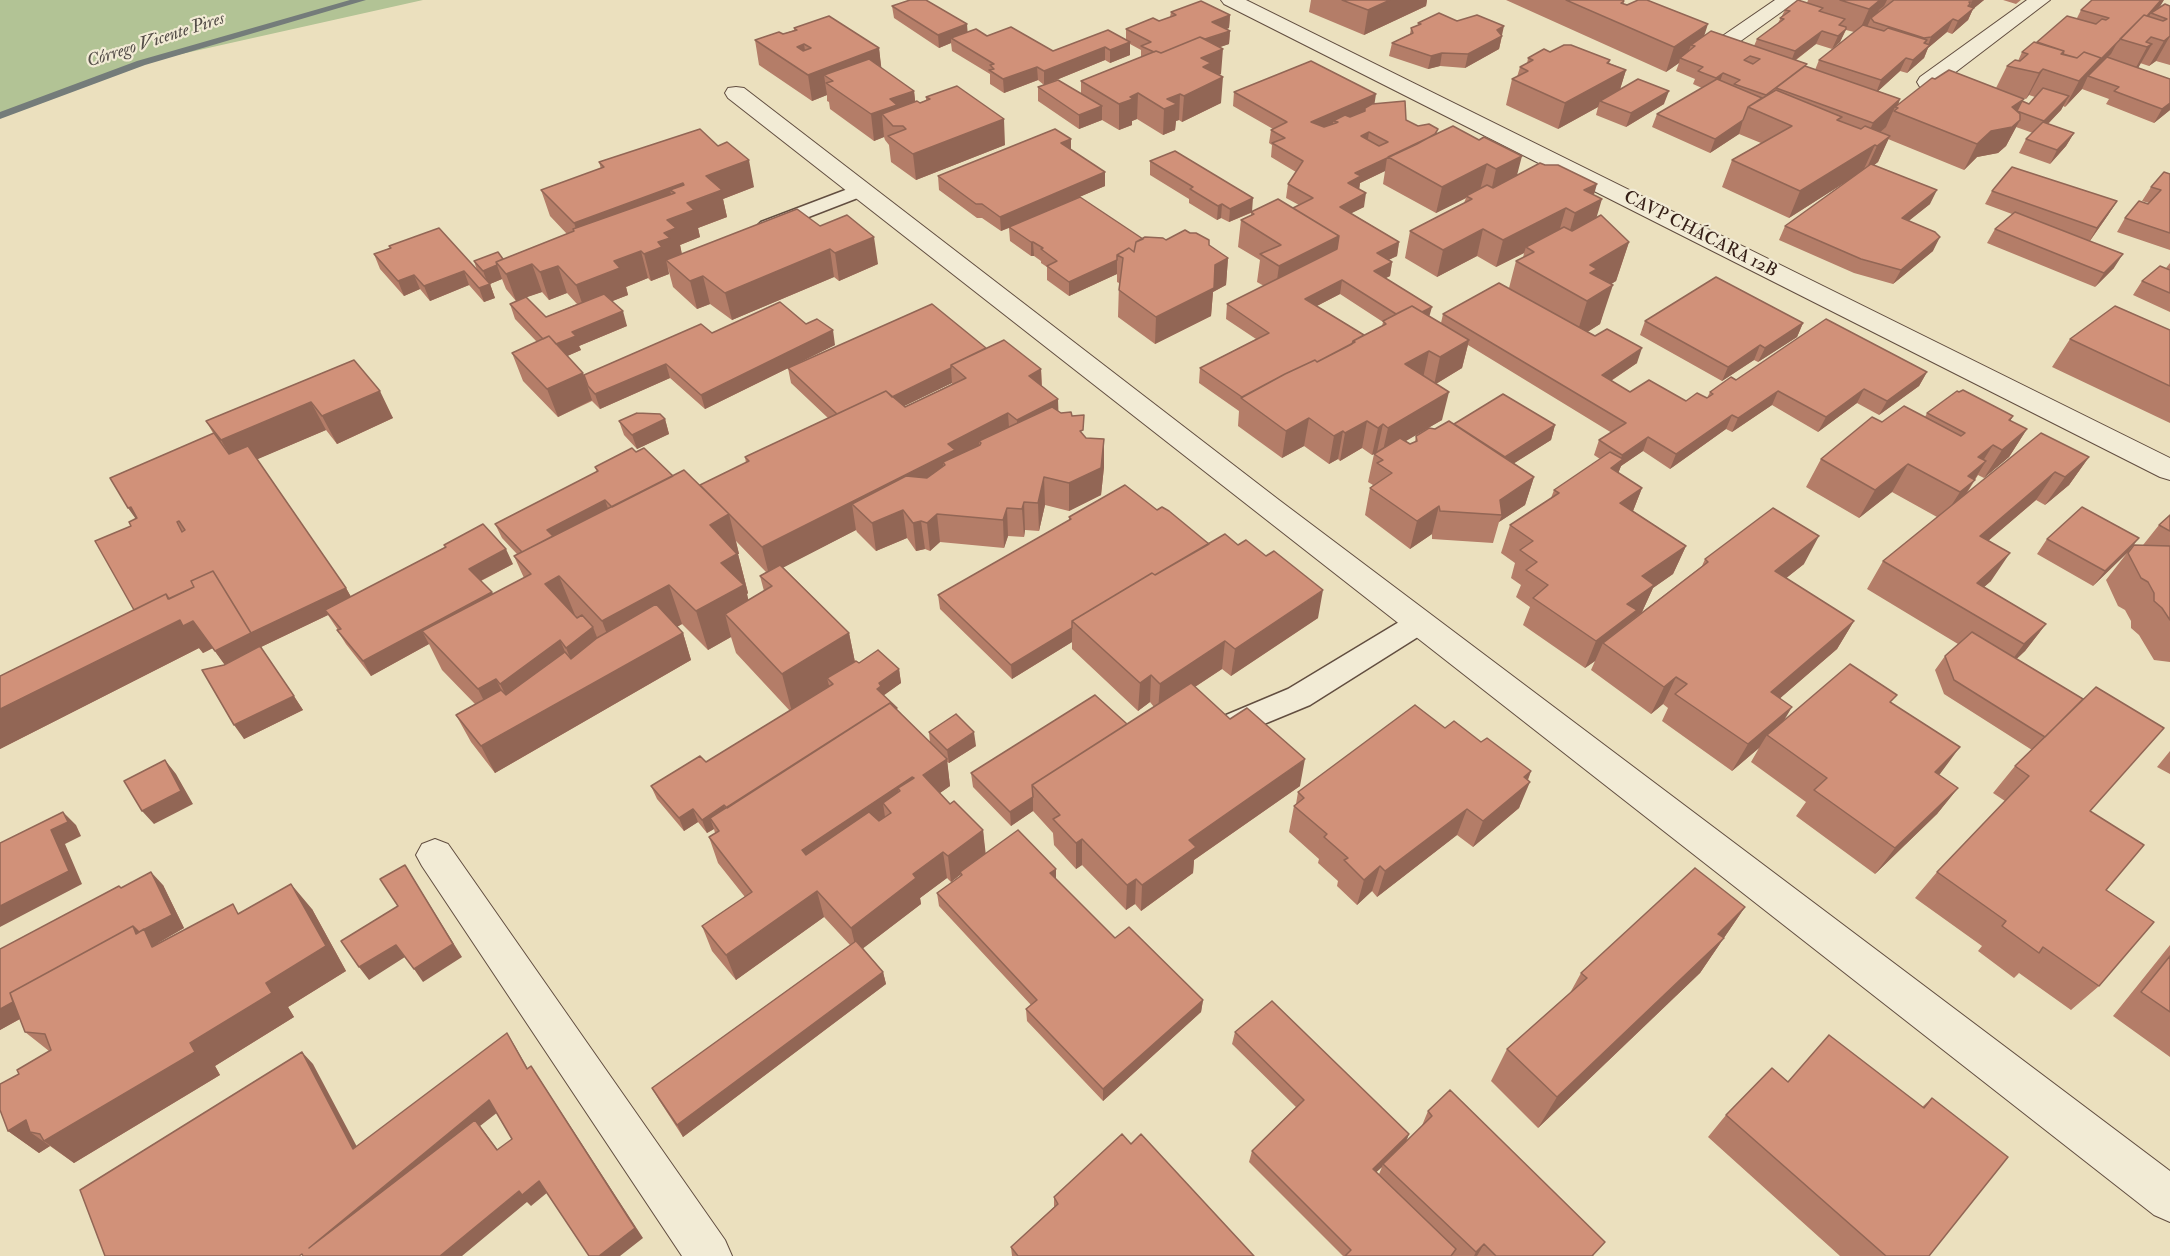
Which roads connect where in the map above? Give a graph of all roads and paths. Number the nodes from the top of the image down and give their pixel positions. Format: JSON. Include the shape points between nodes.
{"nodes":[{"id":1,"x":1231,"y":0,"type":"edge"},
{"id":2,"x":1788,"y":0,"type":"edge"},
{"id":3,"x":2040,"y":0,"type":"edge"},
{"id":4,"x":1728,"y":41,"type":"edge"},
{"id":5,"x":1928,"y":82,"type":"edge"},
{"id":6,"x":736,"y":93,"type":"dead end"},
{"id":7,"x":861,"y":190,"type":"junction"},
{"id":8,"x":753,"y":232,"type":"edge"},
{"id":9,"x":2170,"y":470,"type":"edge"},
{"id":10,"x":1419,"y":623,"type":"junction"},
{"id":11,"x":1230,"y":726,"type":"edge"},
{"id":12,"x":435,"y":855,"type":"dead end"},
{"id":13,"x":2170,"y":1199,"type":"edge"},
{"id":14,"x":709,"y":1256,"type":"edge"}],
"edges":[{"from":1,"to":9,"type":"street","name":"CAVP CHÁCARA 12B"},
{"from":2,"to":4,"type":"street"},
{"from":3,"to":5,"type":"street"},
{"from":6,"to":7,"type":"street"},
{"from":7,"to":8,"type":"lane"},
{"from":7,"to":10,"type":"street"},
{"from":10,"to":11,"type":"lane","via":[[1299,697]]},
{"from":10,"to":13,"type":"street"},
{"from":12,"to":14,"type":"street"}]}
